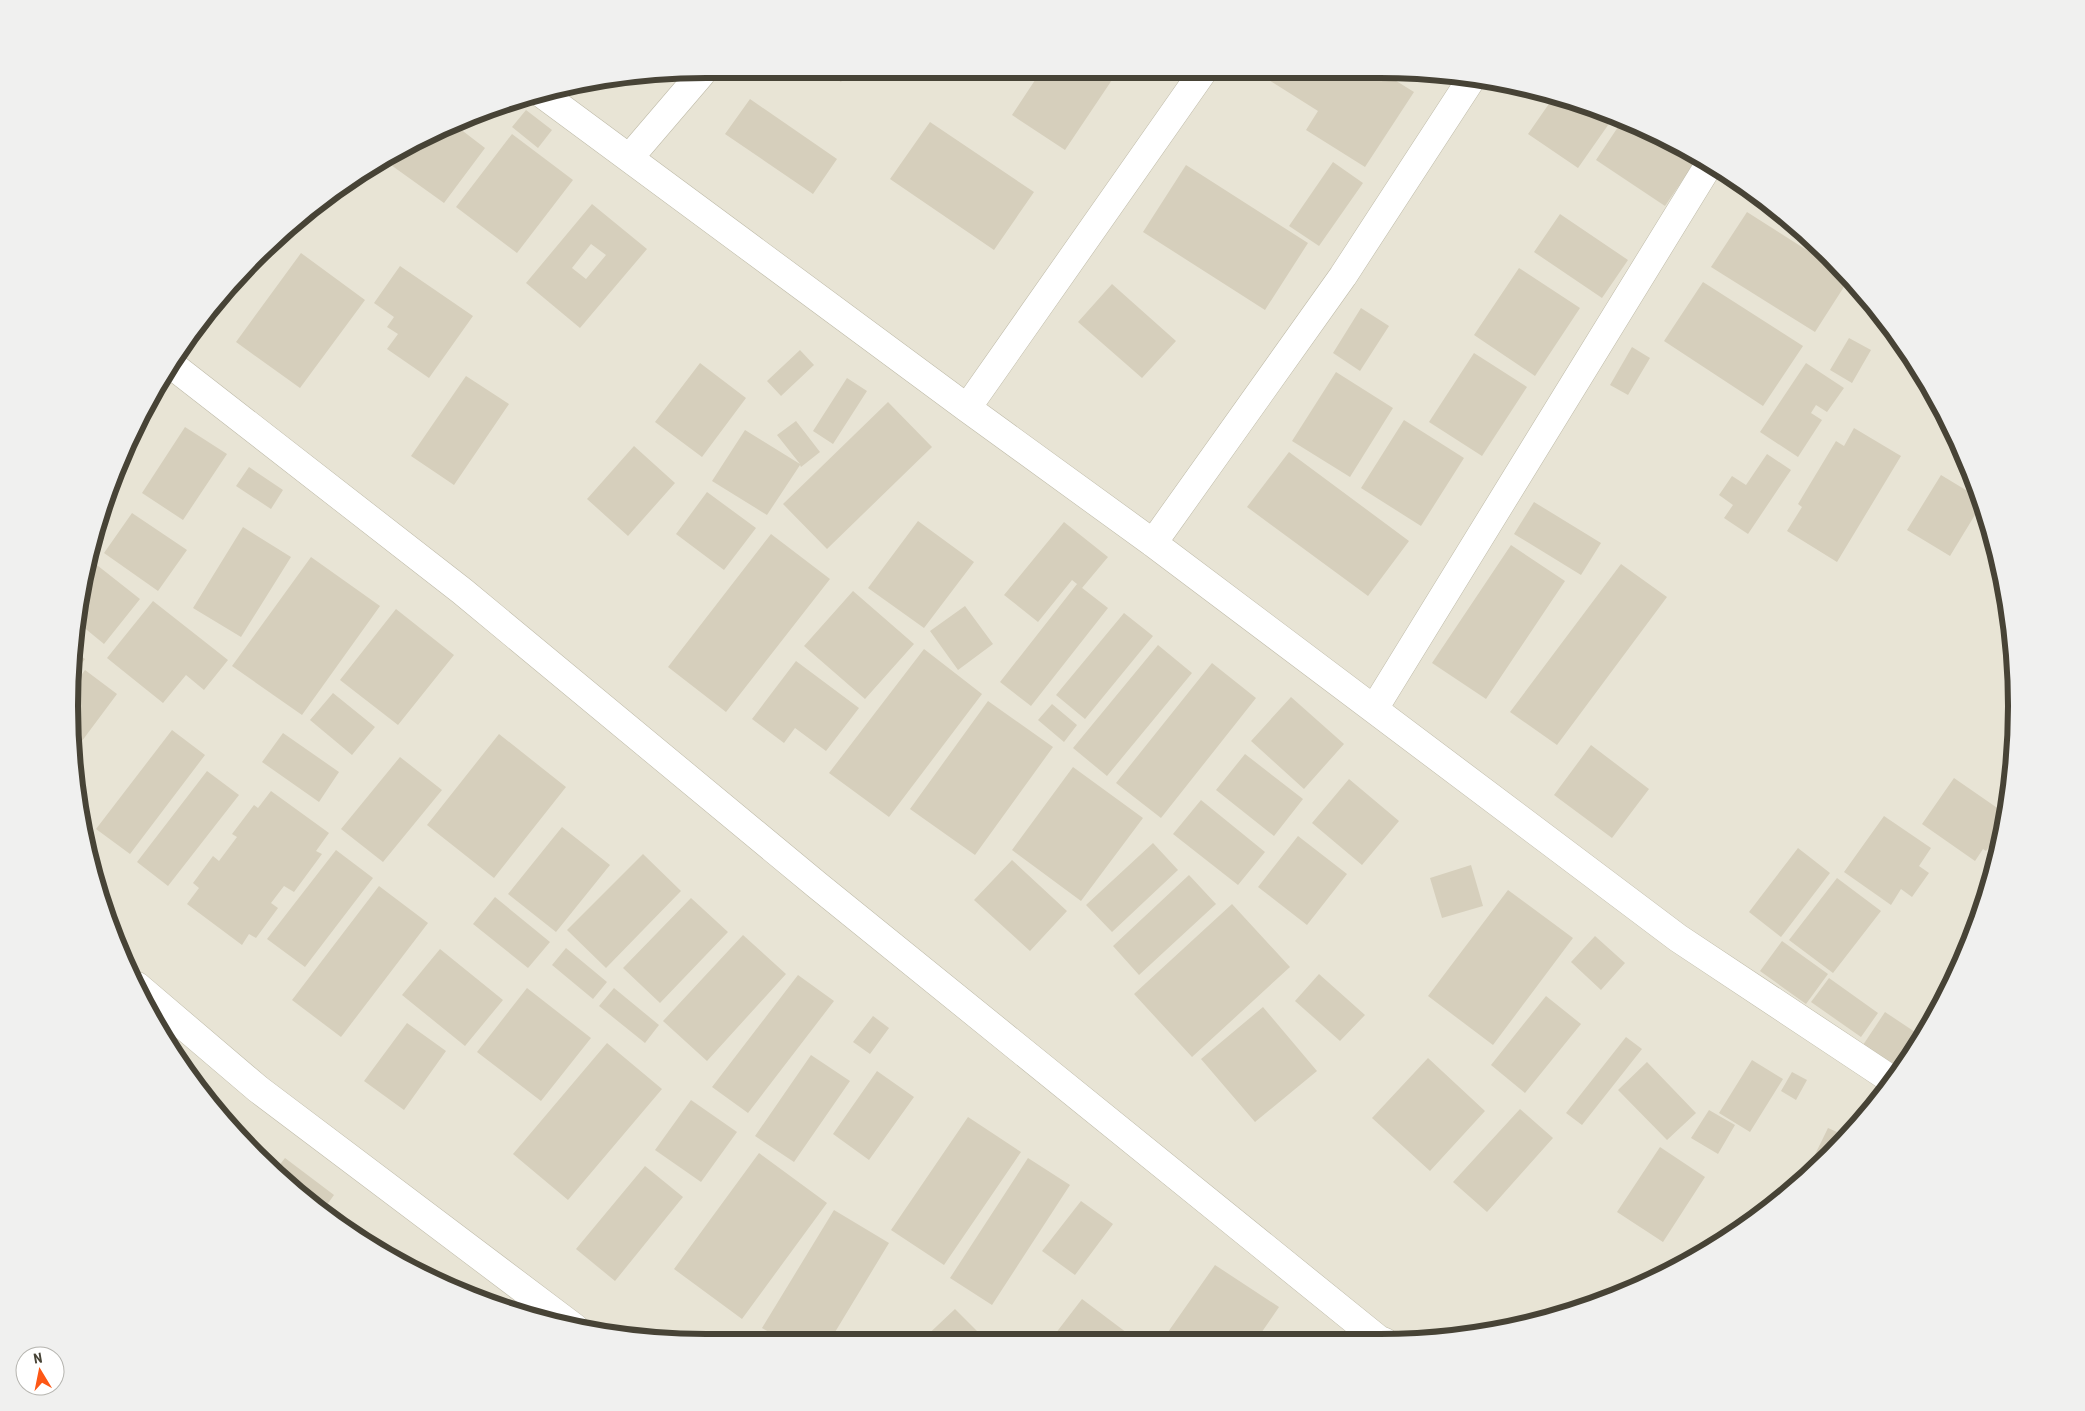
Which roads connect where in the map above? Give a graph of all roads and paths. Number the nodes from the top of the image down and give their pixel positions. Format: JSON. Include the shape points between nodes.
{"nodes":[{"id":1,"x":697,"y":78,"type":"edge"},
{"id":2,"x":1198,"y":78,"type":"edge"},
{"id":3,"x":1468,"y":84,"type":"edge"},
{"id":4,"x":548,"y":98,"type":"edge"},
{"id":5,"x":630,"y":157,"type":"junction"},
{"id":6,"x":1706,"y":169,"type":"edge"},
{"id":7,"x":176,"y":368,"type":"edge"},
{"id":8,"x":967,"y":408,"type":"junction"},
{"id":9,"x":1153,"y":543,"type":"junction"},
{"id":10,"x":1374,"y":709,"type":"junction"},
{"id":11,"x":150,"y":997,"type":"edge"},
{"id":12,"x":1886,"y":1076,"type":"edge"},
{"id":13,"x":558,"y":1315,"type":"edge"},
{"id":14,"x":1372,"y":1334,"type":"edge"}],
"edges":[{"from":1,"to":5,"type":"street"},
{"from":2,"to":8,"type":"street"},
{"from":3,"to":9,"type":"street","via":[[1343,276]]},
{"from":4,"to":5,"type":"street"},
{"from":5,"to":8,"type":"street"},
{"from":6,"to":10,"type":"street"},
{"from":7,"to":14,"type":"street","via":[[462,591],[817,885]]},
{"from":8,"to":9,"type":"street"},
{"from":9,"to":10,"type":"street"},
{"from":10,"to":12,"type":"street","via":[[1678,938]]},
{"from":11,"to":13,"type":"street","via":[[258,1089]]}]}
